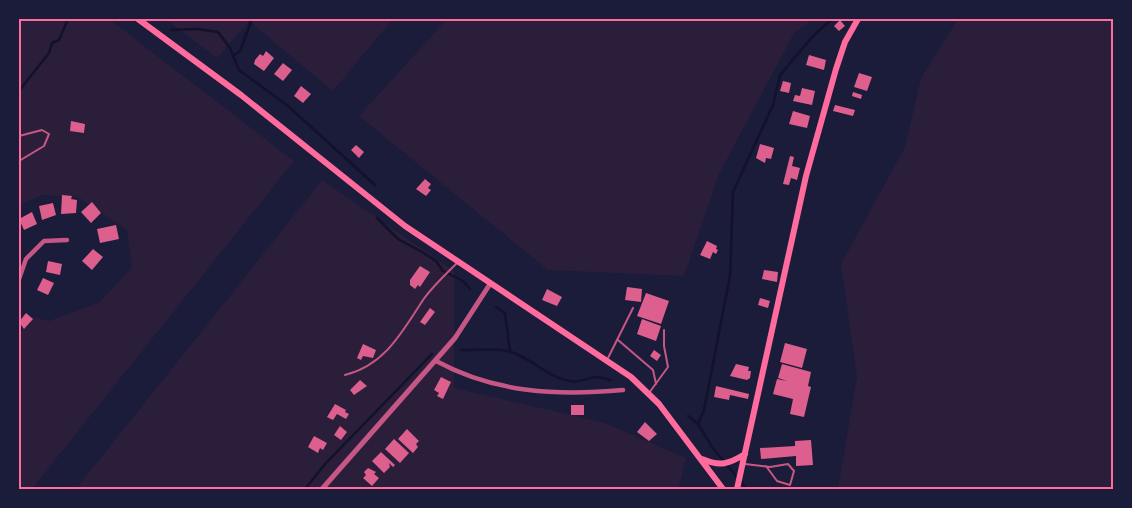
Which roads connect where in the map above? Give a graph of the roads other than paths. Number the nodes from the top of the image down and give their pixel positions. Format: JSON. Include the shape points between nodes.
{"nodes":[{"id":1,"x":138,"y":19,"type":"edge"},
{"id":2,"x":858,"y":19,"type":"edge"},
{"id":3,"x":19,"y":136,"type":"edge"},
{"id":4,"x":19,"y":161,"type":"edge"},
{"id":5,"x":67,"y":240,"type":"dead end"},
{"id":6,"x":458,"y":262,"type":"junction"},
{"id":7,"x":19,"y":279,"type":"edge"},
{"id":8,"x":490,"y":284,"type":"junction"},
{"id":9,"x":633,"y":308,"type":"dead end"},
{"id":10,"x":664,"y":330,"type":"dead end"},
{"id":11,"x":618,"y":340,"type":"junction"},
{"id":12,"x":607,"y":360,"type":"junction"},
{"id":13,"x":436,"y":361,"type":"junction"},
{"id":14,"x":345,"y":375,"type":"dead end"},
{"id":15,"x":656,"y":384,"type":"junction"},
{"id":16,"x":623,"y":390,"type":"dead end"},
{"id":17,"x":649,"y":393,"type":"junction"},
{"id":18,"x":745,"y":454,"type":"junction"},
{"id":19,"x":700,"y":458,"type":"junction"},
{"id":20,"x":743,"y":463,"type":"junction"},
{"id":21,"x":766,"y":466,"type":"junction"},
{"id":22,"x":737,"y":487,"type":"edge"},
{"id":23,"x":322,"y":489,"type":"edge"},
{"id":24,"x":722,"y":489,"type":"edge"}],
"edges":[{"from":1,"to":6,"type":"main road","via":[[241,95],[372,200]]},
{"from":2,"to":18,"type":"main road","via":[[845,42],[836,69],[806,176]]},
{"from":3,"to":4,"type":"lane","via":[[42,130],[49,134],[44,146]]},
{"from":5,"to":7,"type":"street","via":[[44,241],[26,259]]},
{"from":6,"to":8,"type":"main road"},
{"from":6,"to":14,"type":"lane","via":[[424,298],[394,344],[375,362]]},
{"from":8,"to":12,"type":"main road"},
{"from":8,"to":13,"type":"street"},
{"from":9,"to":11,"type":"lane"},
{"from":10,"to":15,"type":"lane","via":[[668,367]]},
{"from":11,"to":12,"type":"lane"},
{"from":11,"to":15,"type":"lane","via":[[654,370]]},
{"from":12,"to":17,"type":"main road"},
{"from":13,"to":16,"type":"street","via":[[493,384],[537,392],[568,394]]},
{"from":13,"to":23,"type":"street"},
{"from":15,"to":17,"type":"lane"},
{"from":17,"to":19,"type":"main road"},
{"from":18,"to":19,"type":"main road","via":[[719,465]]},
{"from":18,"to":20,"type":"main road"},
{"from":19,"to":24,"type":"main road"},
{"from":20,"to":21,"type":"lane"},
{"from":20,"to":22,"type":"main road"},
{"from":21,"to":21,"type":"lane","via":[[788,464],[794,471],[790,485],[777,481]]}]}
